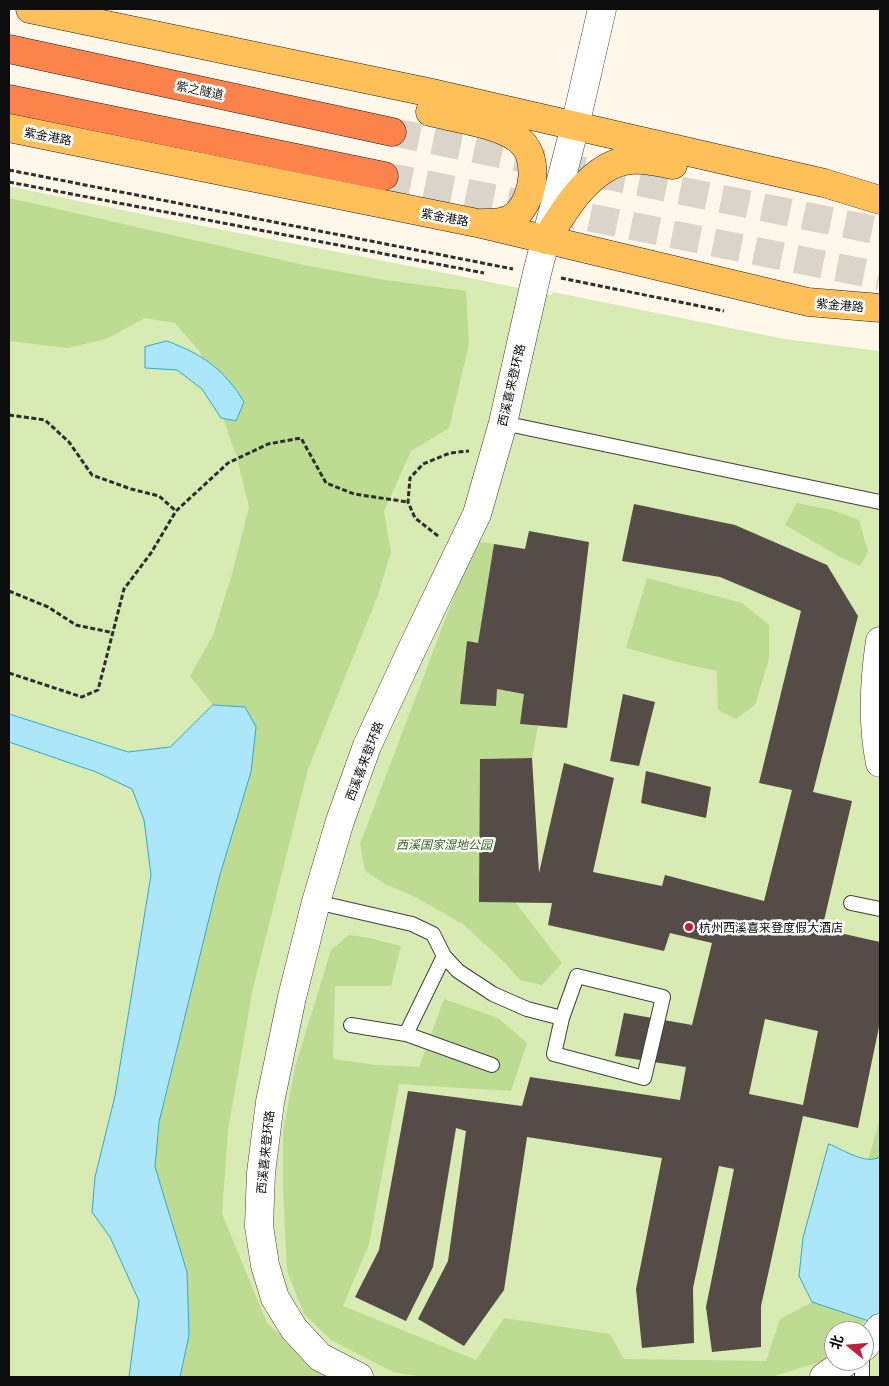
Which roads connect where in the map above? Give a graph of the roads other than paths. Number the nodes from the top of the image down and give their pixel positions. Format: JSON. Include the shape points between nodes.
{"nodes":[{"id":1,"x":17,"y":9,"type":"edge"},
{"id":2,"x":30,"y":9,"type":"edge"},
{"id":3,"x":602,"y":9,"type":"edge"},
{"id":4,"x":9,"y":49,"type":"edge"},
{"id":5,"x":9,"y":99,"type":"edge"},
{"id":6,"x":575,"y":126,"type":"junction"},
{"id":7,"x":9,"y":128,"type":"edge"},
{"id":8,"x":392,"y":132,"type":"tunnel mouth"},
{"id":9,"x":384,"y":176,"type":"tunnel mouth"},
{"id":10,"x":880,"y":200,"type":"edge"},
{"id":11,"x":880,"y":207,"type":"edge"},
{"id":12,"x":477,"y":224,"type":"junction"},
{"id":13,"x":546,"y":240,"type":"junction"},
{"id":14,"x":880,"y":308,"type":"edge"},
{"id":15,"x":499,"y":436,"type":"junction"},
{"id":16,"x":880,"y":502,"type":"edge"},
{"id":17,"x":880,"y":641,"type":"edge"},
{"id":18,"x":879,"y":753,"type":"edge"},
{"id":19,"x":316,"y":902,"type":"junction"},
{"id":20,"x":851,"y":903,"type":"dead end"},
{"id":21,"x":880,"y":909,"type":"edge"},
{"id":22,"x":444,"y":956,"type":"junction"},
{"id":23,"x":562,"y":1018,"type":"junction"},
{"id":24,"x":351,"y":1025,"type":"dead end"},
{"id":25,"x":406,"y":1034,"type":"junction"},
{"id":26,"x":492,"y":1065,"type":"dead end"},
{"id":27,"x":359,"y":1377,"type":"edge"}],
"edges":[{"from":1,"to":12,"type":"main road","via":[[508,132],[521,140],[528,152],[533,168],[529,196],[515,216],[502,222]]},
{"from":2,"to":6,"type":"main road"},
{"from":3,"to":6,"type":"street","name":"西溪喜来登环路"},
{"from":4,"to":8,"type":"highway","name":"紫之隧道"},
{"from":5,"to":9,"type":"highway"},
{"from":6,"to":10,"type":"main road","via":[[824,183]]},
{"from":6,"to":13,"type":"street","name":"西溪喜来登环路"},
{"from":7,"to":12,"type":"main road","name":"紫金港路"},
{"from":11,"to":13,"type":"main road","via":[[650,160],[630,160],[602,170],[589,182],[575,196]]},
{"from":12,"to":13,"type":"main road","name":"紫金港路"},
{"from":13,"to":14,"type":"main road","name":"紫金港路","via":[[808,302]]},
{"from":13,"to":15,"type":"street","name":"西溪喜来登环路"},
{"from":15,"to":16,"type":"lane"},
{"from":15,"to":19,"type":"street","name":"西溪喜来登环路","via":[[478,514],[367,746]]},
{"from":17,"to":18,"type":"street","via":[[875,703]]},
{"from":19,"to":22,"type":"lane","via":[[412,924],[434,934]]},
{"from":19,"to":27,"type":"street","name":"西溪喜来登环路","via":[[270,1102],[261,1173],[259,1226],[265,1265],[275,1298],[294,1329],[320,1357]]},
{"from":20,"to":21,"type":"lane"},
{"from":22,"to":23,"type":"lane","via":[[458,971],[493,994],[527,1009]]},
{"from":22,"to":25,"type":"lane"},
{"from":23,"to":23,"type":"lane","via":[[554,1054],[644,1078],[663,997],[577,976]]},
{"from":24,"to":25,"type":"lane"},
{"from":25,"to":26,"type":"lane"}]}
